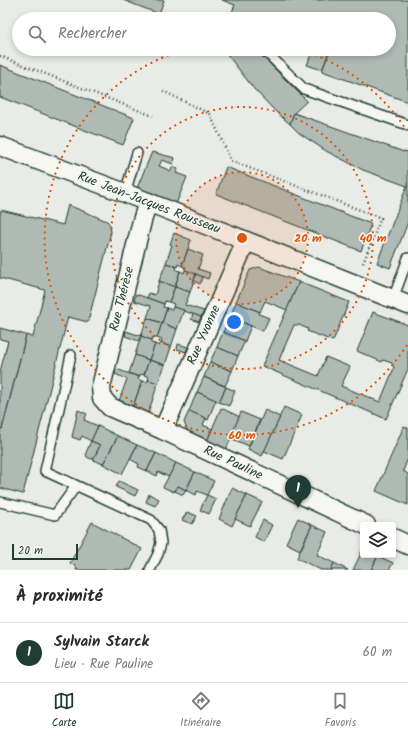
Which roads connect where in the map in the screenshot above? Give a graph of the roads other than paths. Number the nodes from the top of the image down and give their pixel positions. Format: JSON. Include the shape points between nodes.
{"nodes":[{"id":1,"x":270,"y":56,"type":"edge"},
{"id":2,"x":408,"y":125,"type":"edge"},
{"id":3,"x":0,"y":146,"type":"edge"},
{"id":4,"x":137,"y":153,"type":"dead end"},
{"id":5,"x":125,"y":193,"type":"junction"},
{"id":6,"x":148,"y":202,"type":"junction"},
{"id":7,"x":246,"y":241,"type":"junction"},
{"id":8,"x":408,"y":258,"type":"edge"},
{"id":9,"x":400,"y":302,"type":"edge"},
{"id":10,"x":71,"y":355,"type":"dead end"},
{"id":11,"x":102,"y":398,"type":"joint"},
{"id":12,"x":163,"y":430,"type":"junction"},
{"id":13,"x":76,"y":486,"type":"junction"},
{"id":14,"x":0,"y":502,"type":"edge"},
{"id":15,"x":360,"y":522,"type":"edge"},
{"id":16,"x":396,"y":539,"type":"edge"},
{"id":17,"x":408,"y":545,"type":"edge"},
{"id":18,"x":150,"y":570,"type":"edge"}],
"edges":[{"from":1,"to":2,"type":"lane","via":[[304,89]]},
{"from":3,"to":5,"type":"street","name":"Rue Jean-Jacques Rousseau"},
{"from":4,"to":5,"type":"lane"},
{"from":5,"to":6,"type":"street","name":"Rue Jean-Jacques Rousseau"},
{"from":6,"to":7,"type":"street","name":"Rue Jean-Jacques Rousseau"},
{"from":6,"to":11,"type":"street","name":"Rue Thérèse","via":[[101,387]]},
{"from":7,"to":9,"type":"street","name":"Rue Jean-Jacques Rousseau"},
{"from":7,"to":12,"type":"street","name":"Rue Yvonne"},
{"from":8,"to":9,"type":"lane"},
{"from":10,"to":13,"type":"lane","via":[[45,471]]},
{"from":11,"to":12,"type":"street","name":"Rue Pauline","via":[[110,406]]},
{"from":12,"to":15,"type":"street","name":"Rue Pauline"},
{"from":13,"to":14,"type":"lane","via":[[55,515]]},
{"from":13,"to":18,"type":"lane","via":[[151,520],[160,530],[161,543]]},
{"from":16,"to":17,"type":"street"}]}
